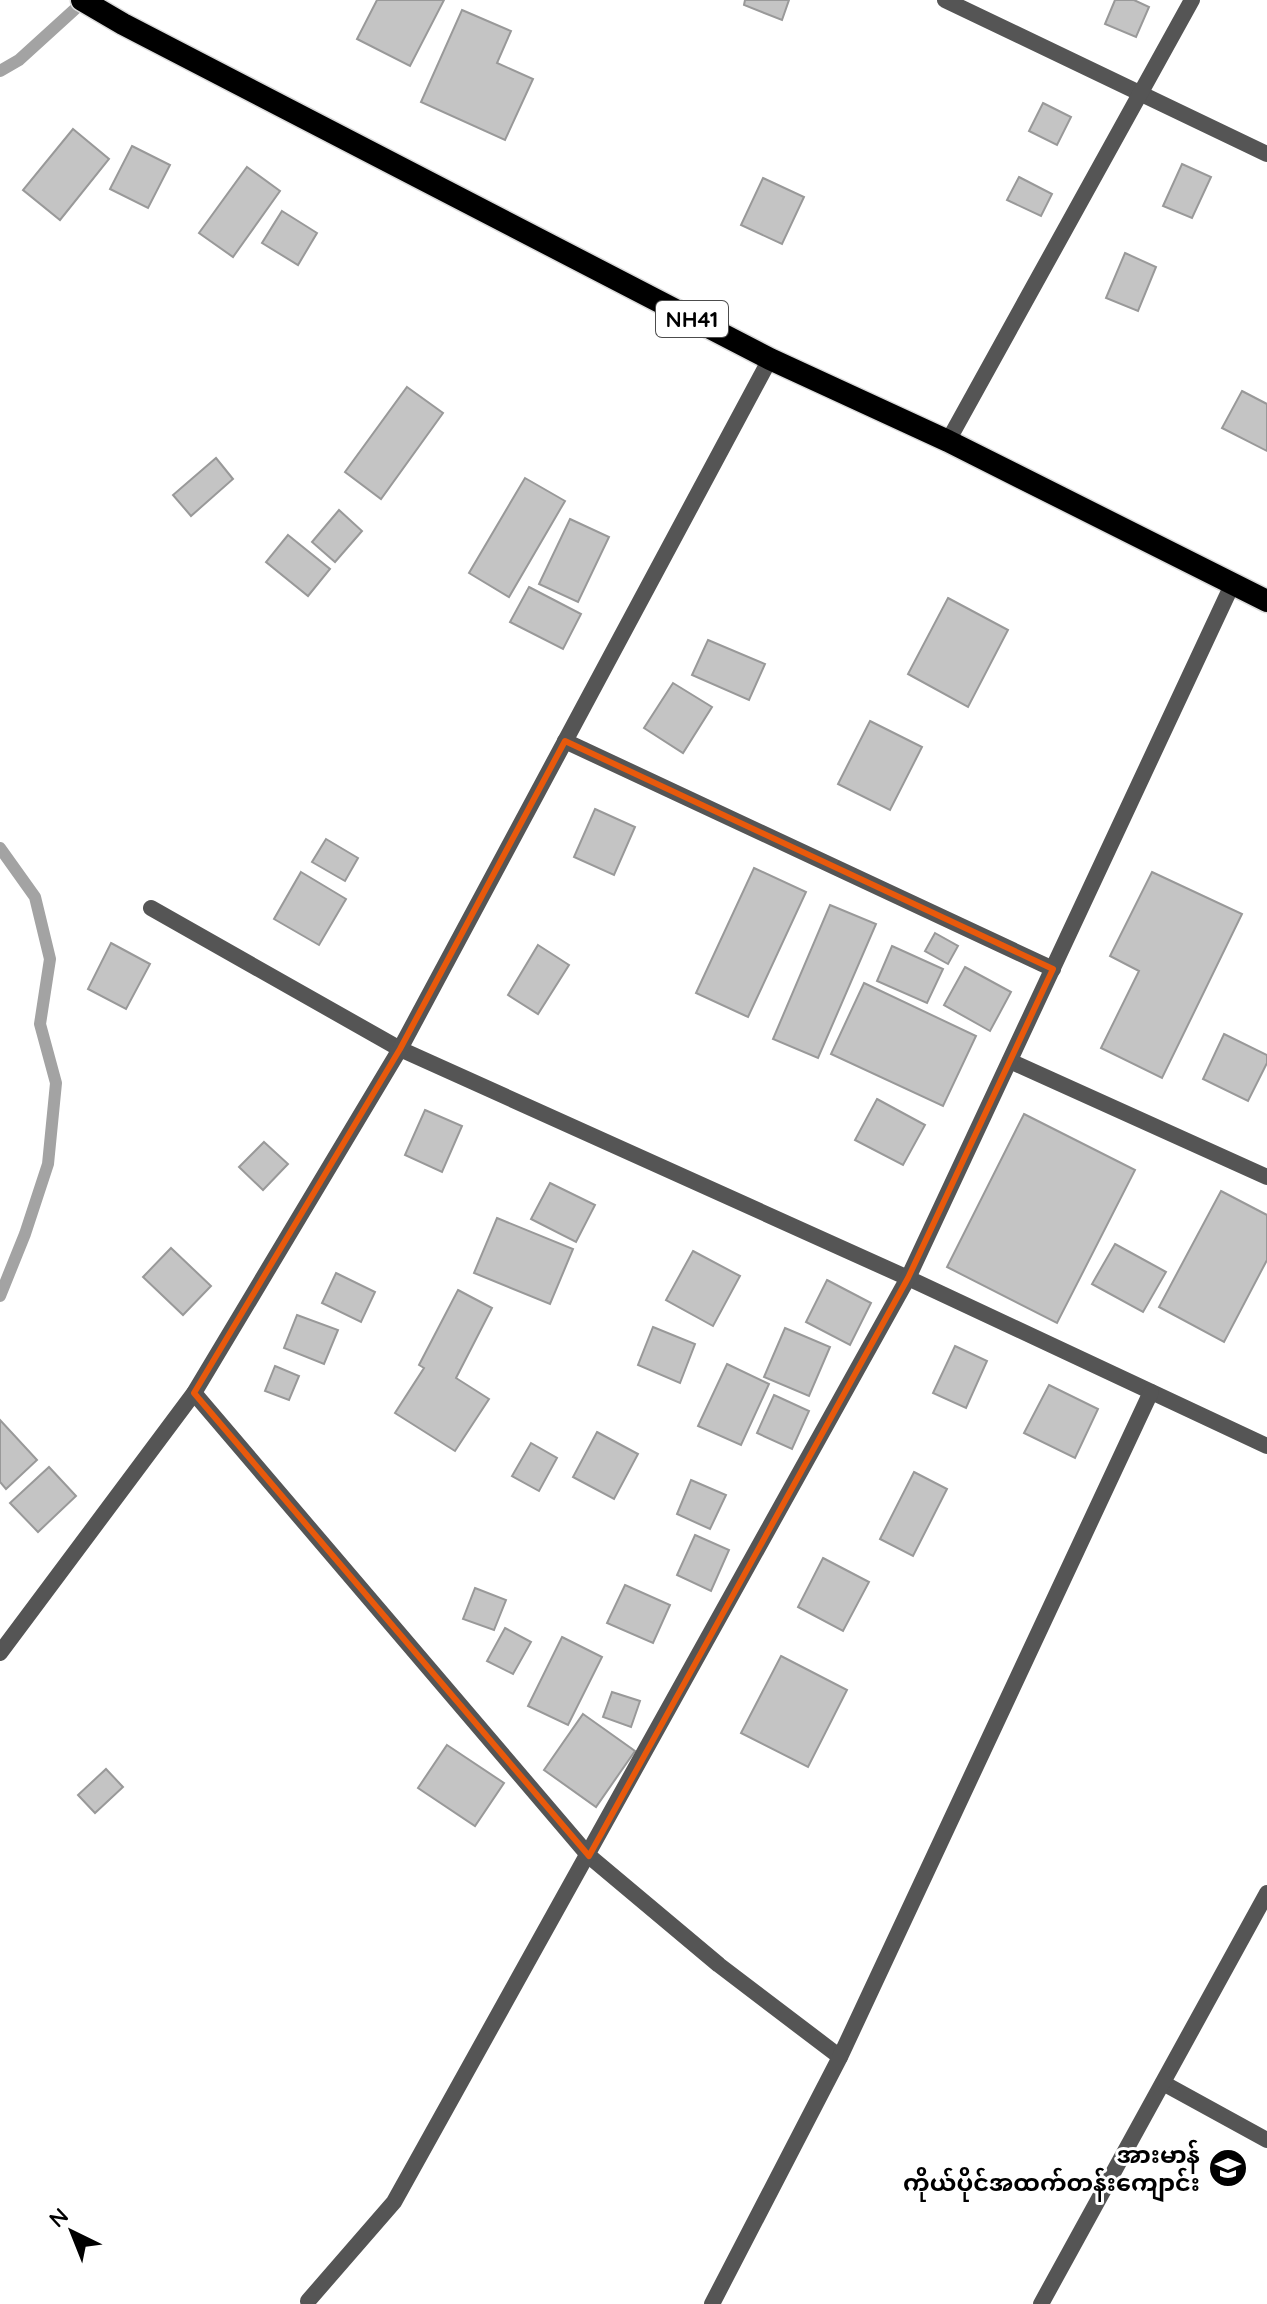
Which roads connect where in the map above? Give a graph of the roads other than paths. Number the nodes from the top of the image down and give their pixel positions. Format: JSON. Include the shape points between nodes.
{"nodes":[{"id":1,"x":82,"y":0,"type":"edge"},
{"id":2,"x":945,"y":0,"type":"edge"},
{"id":3,"x":1192,"y":0,"type":"edge"},
{"id":4,"x":1141,"y":94,"type":"junction"},
{"id":5,"x":1267,"y":154,"type":"edge"},
{"id":6,"x":770,"y":359,"type":"junction"},
{"id":7,"x":948,"y":441,"type":"junction"},
{"id":8,"x":1232,"y":585,"type":"junction"},
{"id":9,"x":1267,"y":601,"type":"edge"},
{"id":10,"x":565,"y":741,"type":"junction"},
{"id":11,"x":151,"y":908,"type":"dead end"},
{"id":12,"x":1053,"y":969,"type":"junction"},
{"id":13,"x":400,"y":1049,"type":"junction"},
{"id":14,"x":1010,"y":1061,"type":"junction"},
{"id":15,"x":1267,"y":1177,"type":"edge"},
{"id":16,"x":908,"y":1278,"type":"junction"},
{"id":17,"x":1151,"y":1392,"type":"junction"},
{"id":18,"x":194,"y":1393,"type":"junction"},
{"id":19,"x":1267,"y":1446,"type":"edge"},
{"id":20,"x":0,"y":1653,"type":"edge"},
{"id":21,"x":589,"y":1856,"type":"junction"},
{"id":22,"x":1267,"y":1893,"type":"edge"},
{"id":23,"x":840,"y":2057,"type":"junction"},
{"id":24,"x":1163,"y":2083,"type":"junction"},
{"id":25,"x":1267,"y":2140,"type":"edge"},
{"id":26,"x":308,"y":2301,"type":"dead end"},
{"id":27,"x":712,"y":2304,"type":"edge"},
{"id":28,"x":1041,"y":2304,"type":"edge"}],
"edges":[{"from":1,"to":6,"type":"highway","number":"NH41"},
{"from":2,"to":4,"type":"street"},
{"from":3,"to":4,"type":"street"},
{"from":4,"to":5,"type":"street"},
{"from":4,"to":7,"type":"street"},
{"from":6,"to":7,"type":"highway","number":"NH41"},
{"from":6,"to":10,"type":"street"},
{"from":7,"to":8,"type":"highway","number":"NH41"},
{"from":8,"to":9,"type":"highway","number":"NH41"},
{"from":8,"to":12,"type":"street"},
{"from":10,"to":12,"type":"street"},
{"from":10,"to":13,"type":"street"},
{"from":11,"to":13,"type":"street"},
{"from":12,"to":14,"type":"street"},
{"from":13,"to":16,"type":"street"},
{"from":13,"to":18,"type":"street"},
{"from":14,"to":15,"type":"street"},
{"from":14,"to":16,"type":"street"},
{"from":16,"to":17,"type":"street"},
{"from":16,"to":21,"type":"street"},
{"from":17,"to":19,"type":"street"},
{"from":17,"to":23,"type":"street"},
{"from":18,"to":20,"type":"street"},
{"from":18,"to":21,"type":"street"},
{"from":21,"to":23,"type":"street"},
{"from":21,"to":26,"type":"street","via":[[394,2202]]},
{"from":22,"to":24,"type":"street"},
{"from":23,"to":27,"type":"street"},
{"from":24,"to":25,"type":"street"},
{"from":24,"to":28,"type":"street"}]}
